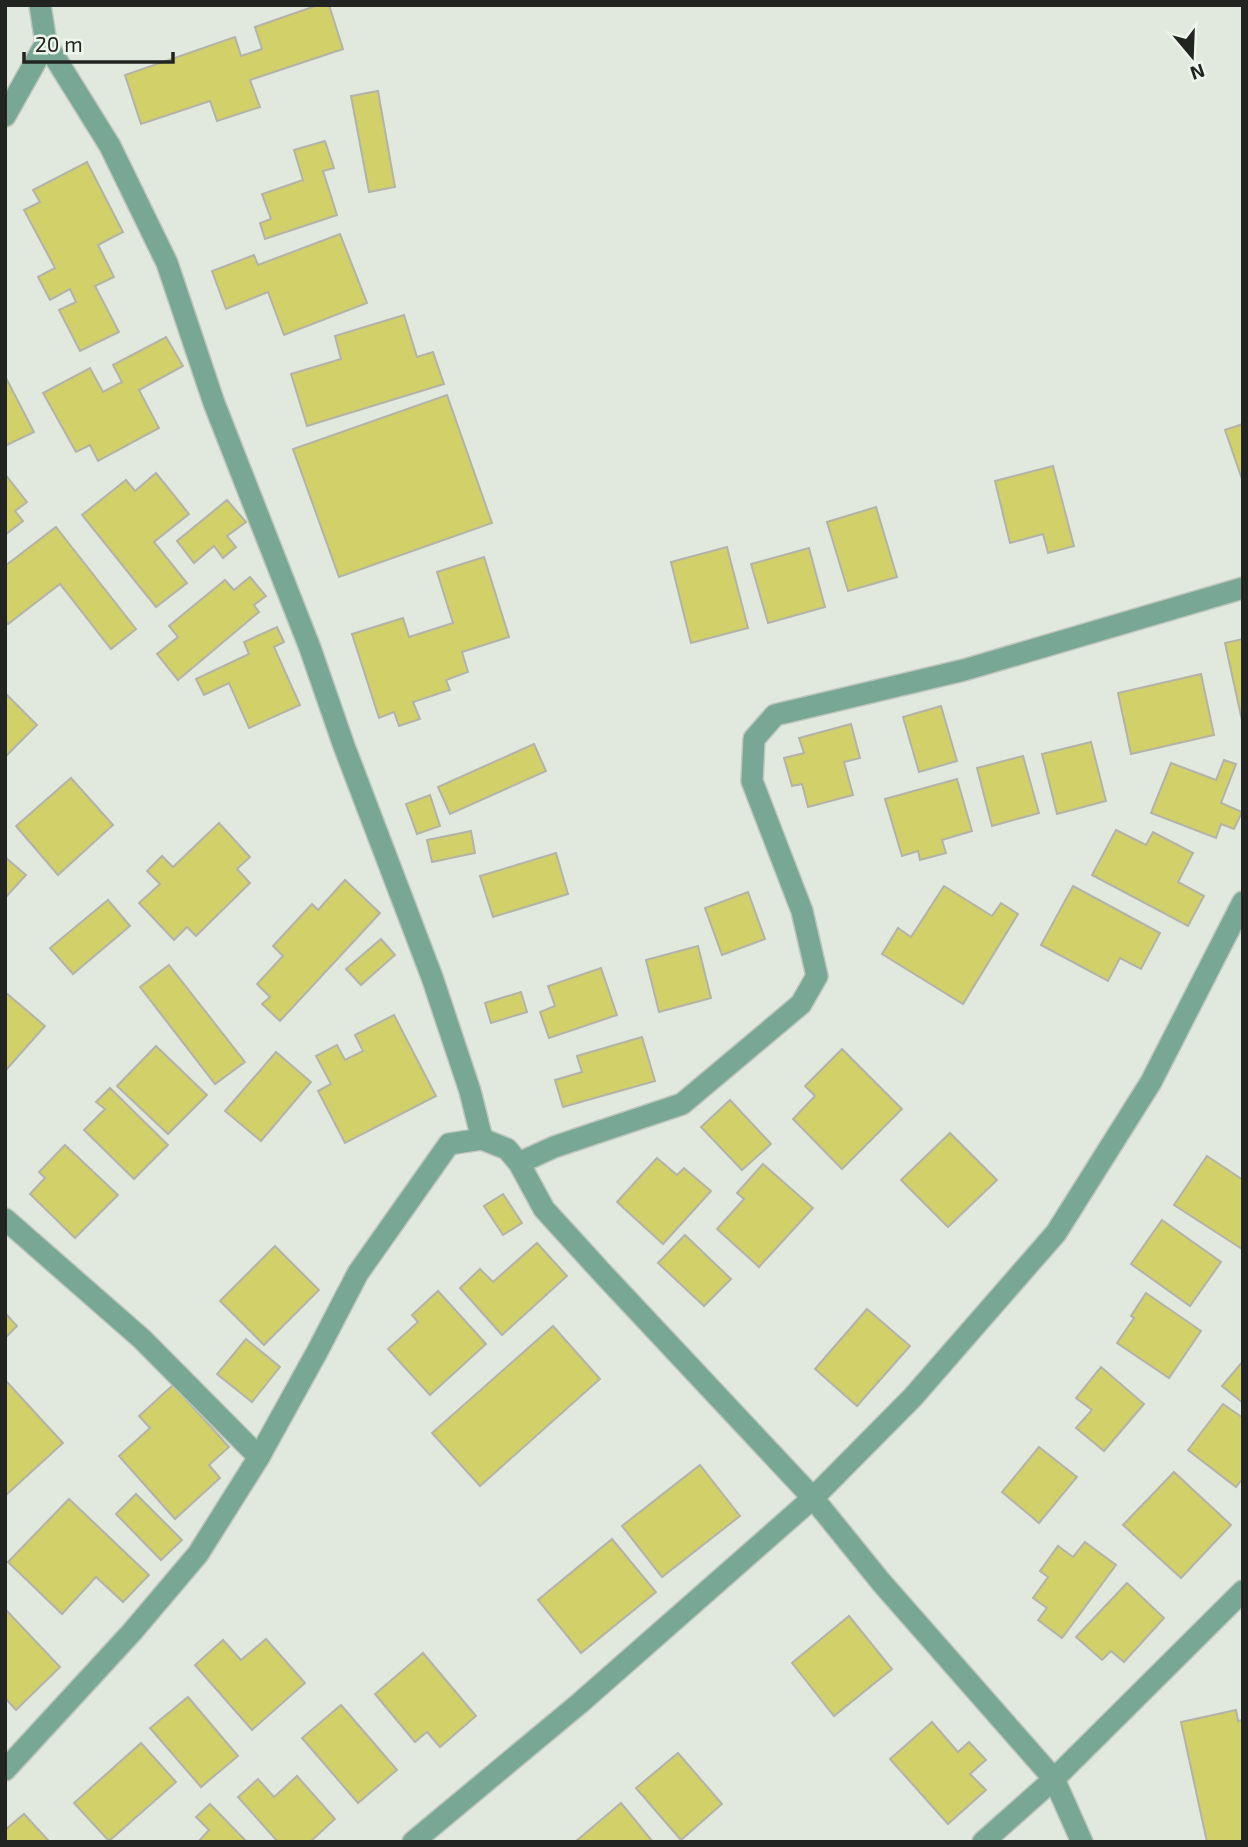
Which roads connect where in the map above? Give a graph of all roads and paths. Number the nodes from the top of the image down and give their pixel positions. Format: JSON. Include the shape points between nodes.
{"nodes":[{"id":1,"x":40,"y":5,"type":"edge"},
{"id":2,"x":46,"y":43,"type":"junction"},
{"id":3,"x":5,"y":116,"type":"edge"},
{"id":4,"x":1243,"y":589,"type":"edge"},
{"id":5,"x":1243,"y":902,"type":"edge"},
{"id":6,"x":482,"y":1139,"type":"junction"},
{"id":7,"x":519,"y":1163,"type":"junction"},
{"id":8,"x":5,"y":1219,"type":"edge"},
{"id":9,"x":259,"y":1457,"type":"junction"},
{"id":10,"x":813,"y":1498,"type":"junction"},
{"id":11,"x":1243,"y":1591,"type":"edge"},
{"id":12,"x":5,"y":1770,"type":"edge"},
{"id":13,"x":1054,"y":1779,"type":"junction"},
{"id":14,"x":413,"y":1842,"type":"edge"},
{"id":15,"x":983,"y":1842,"type":"edge"},
{"id":16,"x":1082,"y":1842,"type":"edge"}],
"edges":[{"from":1,"to":2,"type":"street"},
{"from":2,"to":3,"type":"street"},
{"from":2,"to":6,"type":"street","via":[[110,146],[167,263],[214,403],[432,977]]},
{"from":4,"to":7,"type":"street","via":[[964,670],[775,715],[754,739],[752,781],[802,911],[817,975],[801,1004],[682,1104]]},
{"from":5,"to":10,"type":"street","via":[[1151,1082],[1056,1233],[913,1397]]},
{"from":6,"to":7,"type":"street","via":[[507,1149]]},
{"from":6,"to":9,"type":"street","via":[[449,1144],[358,1273]]},
{"from":7,"to":10,"type":"street","via":[[544,1209]]},
{"from":8,"to":9,"type":"street","via":[[142,1339]]},
{"from":9,"to":12,"type":"street","via":[[198,1554]]},
{"from":10,"to":13,"type":"street"},
{"from":10,"to":14,"type":"street","via":[[580,1703]]},
{"from":11,"to":13,"type":"street"},
{"from":13,"to":15,"type":"street"},
{"from":13,"to":16,"type":"street"}]}
